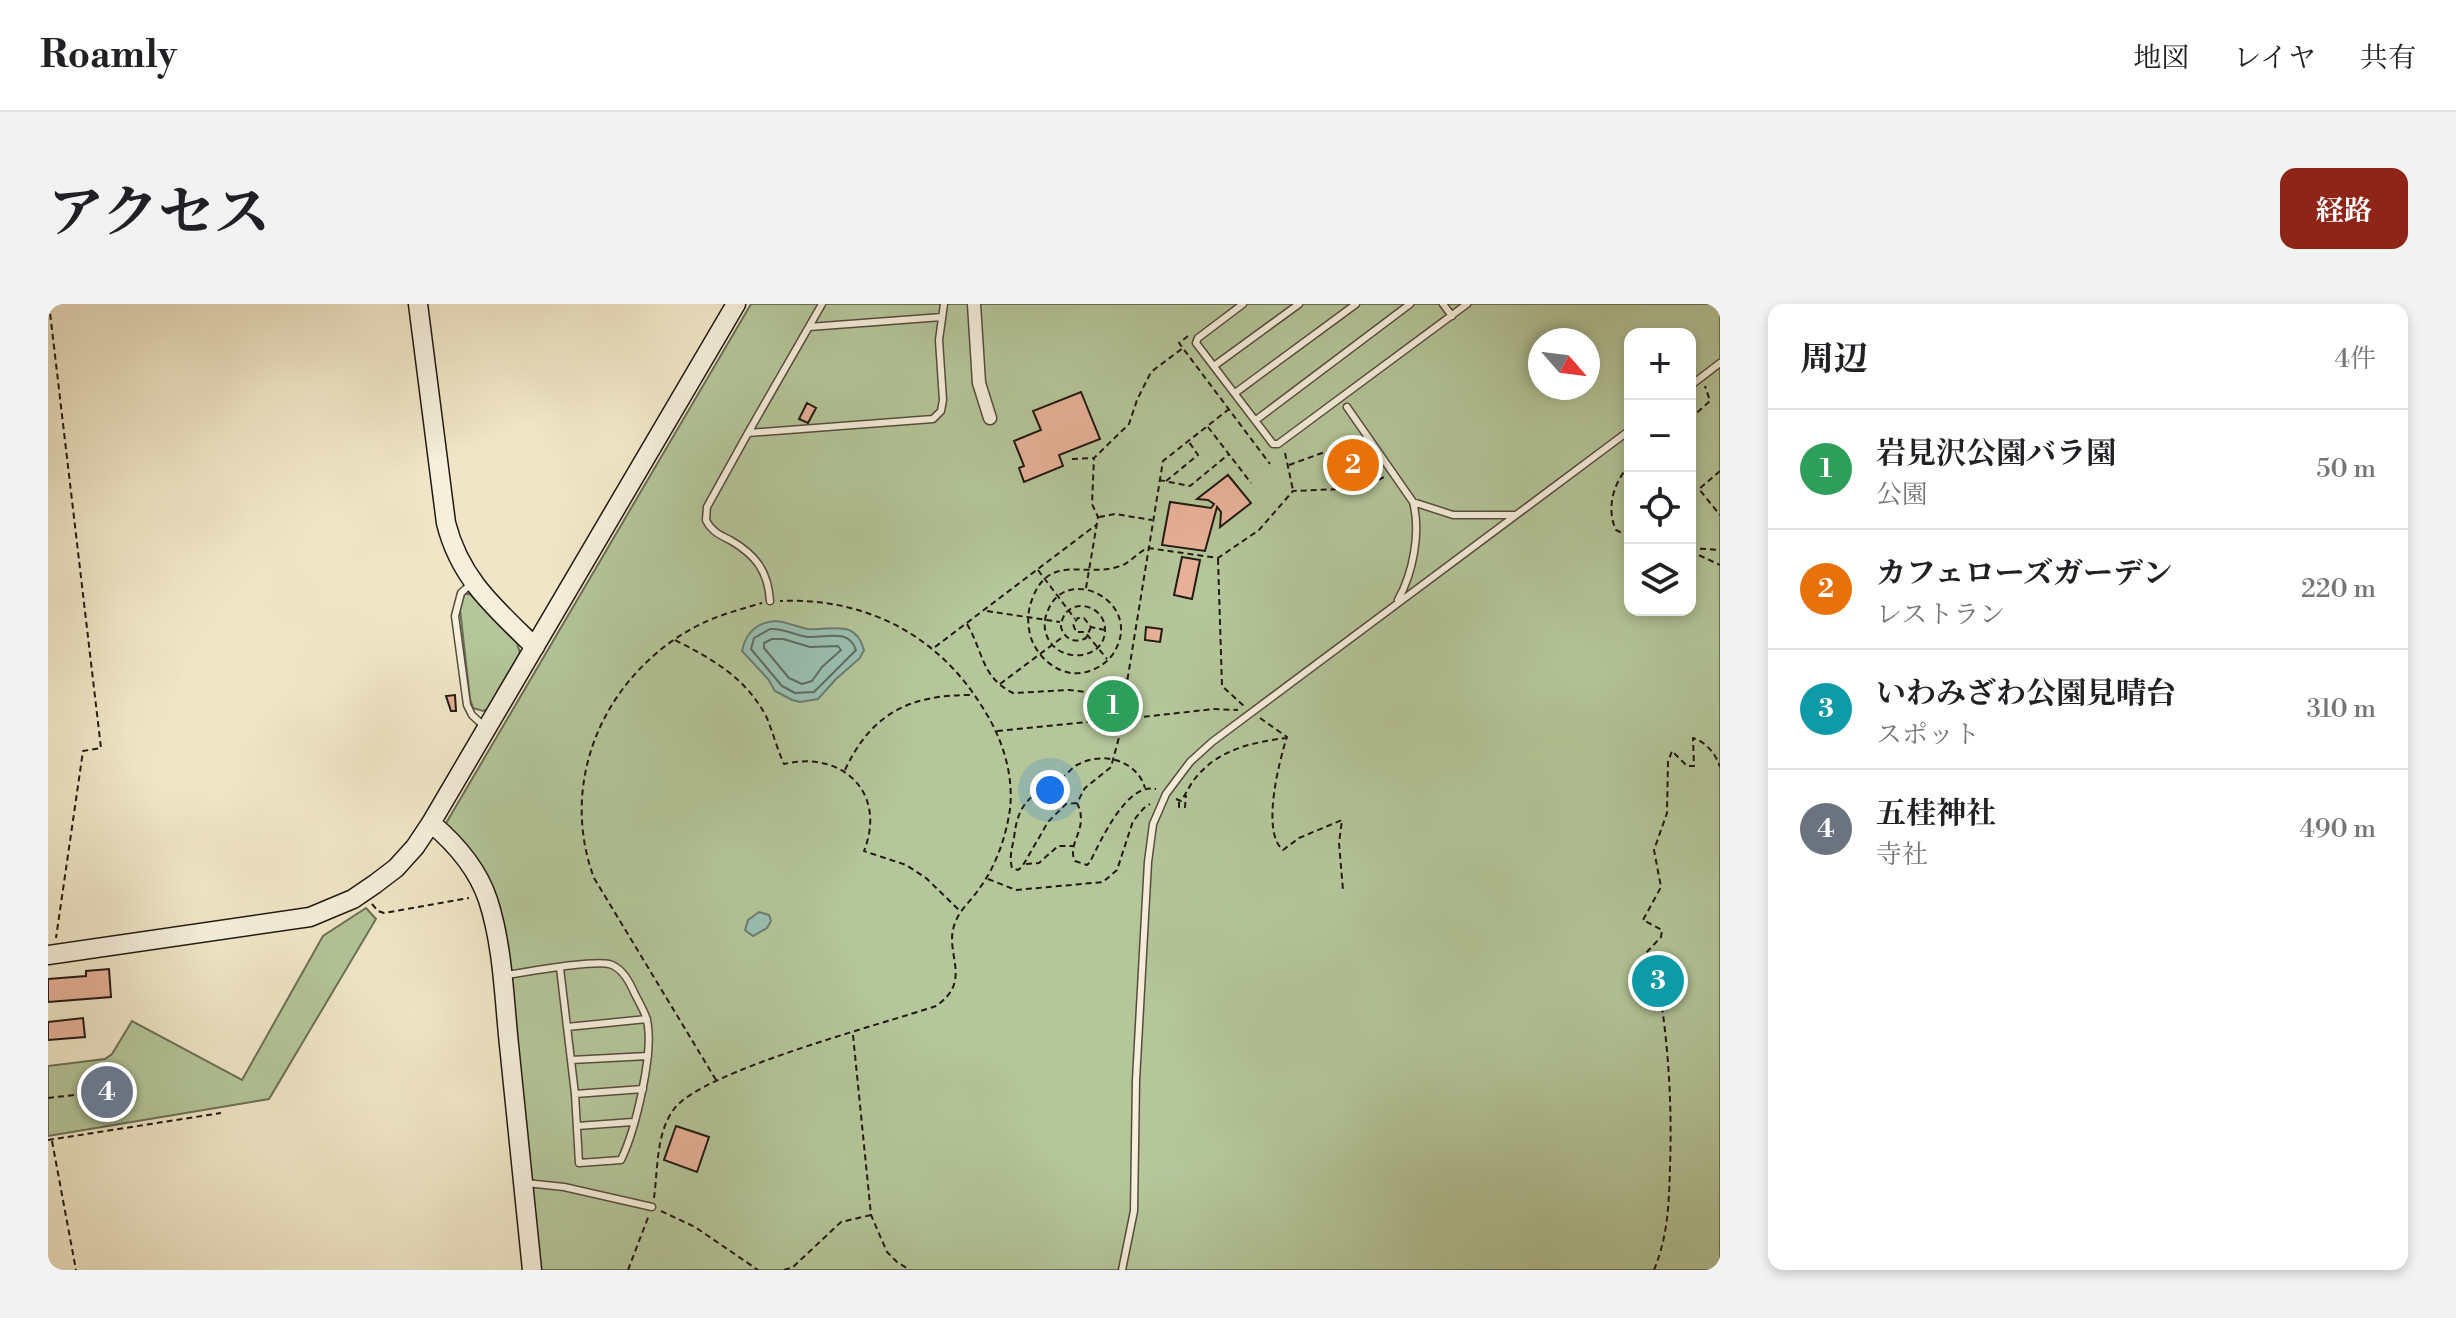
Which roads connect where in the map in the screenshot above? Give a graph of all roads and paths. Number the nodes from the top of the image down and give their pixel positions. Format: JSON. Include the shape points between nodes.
{"nodes":[{"id":1,"x":49,"y":304,"type":"edge"},
{"id":2,"x":418,"y":304,"type":"edge"},
{"id":3,"x":736,"y":304,"type":"edge"},
{"id":4,"x":822,"y":304,"type":"edge"},
{"id":5,"x":944,"y":304,"type":"edge"},
{"id":6,"x":974,"y":304,"type":"edge"},
{"id":7,"x":1243,"y":304,"type":"edge"},
{"id":8,"x":1299,"y":304,"type":"edge"},
{"id":9,"x":1356,"y":304,"type":"edge"},
{"id":10,"x":1410,"y":304,"type":"edge"},
{"id":11,"x":1443,"y":304,"type":"edge"},
{"id":12,"x":1467,"y":304,"type":"edge"},
{"id":13,"x":1452,"y":316,"type":"junction"},
{"id":14,"x":942,"y":317,"type":"junction"},
{"id":15,"x":809,"y":327,"type":"junction"},
{"id":16,"x":1720,"y":363,"type":"edge"},
{"id":17,"x":1214,"y":366,"type":"junction"},
{"id":18,"x":1700,"y":379,"type":"junction"},
{"id":19,"x":1696,"y":382,"type":"edge"},
{"id":20,"x":1235,"y":393,"type":"junction"},
{"id":21,"x":1347,"y":407,"type":"dead end"},
{"id":22,"x":1229,"y":409,"type":"junction"},
{"id":23,"x":1696,"y":414,"type":"edge"},
{"id":24,"x":990,"y":418,"type":"dead end"},
{"id":25,"x":1256,"y":420,"type":"junction"},
{"id":26,"x":1207,"y":426,"type":"junction"},
{"id":27,"x":748,"y":433,"type":"junction"},
{"id":28,"x":1624,"y":434,"type":"edge"},
{"id":29,"x":1188,"y":441,"type":"junction"},
{"id":30,"x":1285,"y":453,"type":"dead end"},
{"id":31,"x":1229,"y":454,"type":"junction"},
{"id":32,"x":1343,"y":455,"type":"dead end"},
{"id":33,"x":1094,"y":458,"type":"junction"},
{"id":34,"x":1072,"y":459,"type":"dead end"},
{"id":35,"x":1270,"y":464,"type":"dead end"},
{"id":36,"x":1289,"y":465,"type":"junction"},
{"id":37,"x":1720,"y":471,"type":"edge"},
{"id":38,"x":1391,"y":472,"type":"junction"},
{"id":39,"x":1624,"y":474,"type":"edge"},
{"id":40,"x":1159,"y":480,"type":"junction"},
{"id":41,"x":1166,"y":481,"type":"junction"},
{"id":42,"x":1251,"y":483,"type":"dead end"},
{"id":43,"x":1293,"y":491,"type":"junction"},
{"id":44,"x":1413,"y":502,"type":"junction"},
{"id":45,"x":1515,"y":515,"type":"junction"},
{"id":46,"x":1720,"y":515,"type":"edge"},
{"id":47,"x":1098,"y":517,"type":"junction"},
{"id":48,"x":1152,"y":520,"type":"junction"},
{"id":49,"x":1096,"y":524,"type":"junction"},
{"id":50,"x":1624,"y":534,"type":"edge"},
{"id":51,"x":1148,"y":548,"type":"junction"},
{"id":52,"x":1696,"y":550,"type":"edge"},
{"id":53,"x":1720,"y":550,"type":"edge"},
{"id":54,"x":1696,"y":553,"type":"edge"},
{"id":55,"x":1218,"y":558,"type":"junction"},
{"id":56,"x":1720,"y":565,"type":"edge"},
{"id":57,"x":1089,"y":569,"type":"junction"},
{"id":58,"x":1038,"y":570,"type":"junction"},
{"id":59,"x":1045,"y":578,"type":"junction"},
{"id":60,"x":473,"y":582,"type":"junction"},
{"id":61,"x":1085,"y":589,"type":"junction"},
{"id":62,"x":1058,"y":597,"type":"junction"},
{"id":63,"x":770,"y":601,"type":"junction"},
{"id":64,"x":1396,"y":603,"type":"junction"},
{"id":65,"x":1084,"y":605,"type":"junction"},
{"id":66,"x":1067,"y":609,"type":"junction"},
{"id":67,"x":985,"y":611,"type":"junction"},
{"id":68,"x":1027,"y":618,"type":"junction"},
{"id":69,"x":1083,"y":618,"type":"junction"},
{"id":70,"x":1044,"y":620,"type":"junction"},
{"id":71,"x":1076,"y":620,"type":"junction"},
{"id":72,"x":1061,"y":622,"type":"junction"},
{"id":73,"x":967,"y":624,"type":"junction"},
{"id":74,"x":1091,"y":627,"type":"junction"},
{"id":75,"x":1105,"y":630,"type":"junction"},
{"id":76,"x":1065,"y":636,"type":"junction"},
{"id":77,"x":1088,"y":636,"type":"junction"},
{"id":78,"x":675,"y":640,"type":"junction"},
{"id":79,"x":1053,"y":645,"type":"junction"},
{"id":80,"x":535,"y":647,"type":"junction"},
{"id":81,"x":934,"y":648,"type":"junction"},
{"id":82,"x":1098,"y":648,"type":"junction"},
{"id":83,"x":1040,"y":655,"type":"junction"},
{"id":84,"x":1107,"y":660,"type":"junction"},
{"id":85,"x":1128,"y":678,"type":"junction"},
{"id":86,"x":1000,"y":684,"type":"junction"},
{"id":87,"x":975,"y":695,"type":"junction"},
{"id":88,"x":1252,"y":712,"type":"junction"},
{"id":89,"x":1122,"y":719,"type":"junction"},
{"id":90,"x":487,"y":729,"type":"junction"},
{"id":91,"x":996,"y":731,"type":"junction"},
{"id":92,"x":1287,"y":737,"type":"junction"},
{"id":93,"x":1115,"y":759,"type":"junction"},
{"id":94,"x":1720,"y":767,"type":"edge"},
{"id":95,"x":844,"y":771,"type":"junction"},
{"id":96,"x":1145,"y":789,"type":"junction"},
{"id":97,"x":1186,"y":793,"type":"junction"},
{"id":98,"x":1165,"y":796,"type":"junction"},
{"id":99,"x":1181,"y":801,"type":"junction"},
{"id":100,"x":1077,"y":803,"type":"junction"},
{"id":101,"x":1010,"y":808,"type":"junction"},
{"id":102,"x":1021,"y":808,"type":"junction"},
{"id":103,"x":431,"y":823,"type":"junction"},
{"id":104,"x":1074,"y":846,"type":"junction"},
{"id":105,"x":1023,"y":864,"type":"junction"},
{"id":106,"x":987,"y":878,"type":"junction"},
{"id":107,"x":1343,"y":890,"type":"dead end"},
{"id":108,"x":365,"y":891,"type":"junction"},
{"id":109,"x":486,"y":895,"type":"junction"},
{"id":110,"x":960,"y":911,"type":"junction"},
{"id":111,"x":51,"y":954,"type":"edge"},
{"id":112,"x":560,"y":968,"type":"junction"},
{"id":113,"x":1658,"y":968,"type":"dead end"},
{"id":114,"x":502,"y":975,"type":"junction"},
{"id":115,"x":1660,"y":993,"type":"dead end"},
{"id":116,"x":647,"y":1019,"type":"junction"},
{"id":117,"x":567,"y":1027,"type":"junction"},
{"id":118,"x":853,"y":1033,"type":"junction"},
{"id":119,"x":648,"y":1056,"type":"junction"},
{"id":120,"x":571,"y":1060,"type":"junction"},
{"id":121,"x":716,"y":1080,"type":"junction"},
{"id":122,"x":643,"y":1089,"type":"junction"},
{"id":123,"x":91,"y":1093,"type":"dead end"},
{"id":124,"x":575,"y":1094,"type":"junction"},
{"id":125,"x":48,"y":1098,"type":"edge"},
{"id":126,"x":221,"y":1113,"type":"dead end"},
{"id":127,"x":633,"y":1122,"type":"junction"},
{"id":128,"x":577,"y":1126,"type":"junction"},
{"id":129,"x":50,"y":1140,"type":"edge"},
{"id":130,"x":523,"y":1183,"type":"junction"},
{"id":131,"x":652,"y":1207,"type":"junction"},
{"id":132,"x":871,"y":1215,"type":"junction"},
{"id":133,"x":76,"y":1270,"type":"edge"},
{"id":134,"x":532,"y":1270,"type":"edge"},
{"id":135,"x":628,"y":1270,"type":"edge"},
{"id":136,"x":758,"y":1270,"type":"edge"},
{"id":137,"x":784,"y":1270,"type":"edge"},
{"id":138,"x":910,"y":1270,"type":"edge"},
{"id":139,"x":1122,"y":1270,"type":"edge"},
{"id":140,"x":1654,"y":1270,"type":"edge"}],
"edges":[{"from":1,"to":111,"type":"path","via":[[101,748],[83,751]]},
{"from":2,"to":60,"type":"street","via":[[446,523],[452,546]]},
{"from":3,"to":80,"type":"street"},
{"from":4,"to":15,"type":"lane"},
{"from":5,"to":14,"type":"lane"},
{"from":6,"to":24,"type":"street","via":[[979,383]]},
{"from":7,"to":17,"type":"lane","via":[[1198,338],[1196,343]]},
{"from":8,"to":17,"type":"lane"},
{"from":9,"to":20,"type":"lane"},
{"from":10,"to":25,"type":"lane"},
{"from":11,"to":13,"type":"lane"},
{"from":12,"to":13,"type":"lane"},
{"from":13,"to":25,"type":"lane","via":[[1278,444]]},
{"from":14,"to":15,"type":"lane"},
{"from":14,"to":27,"type":"lane","via":[[943,400],[933,419]]},
{"from":15,"to":27,"type":"lane"},
{"from":16,"to":18,"type":"lane"},
{"from":17,"to":20,"type":"lane"},
{"from":18,"to":19,"type":"lane"},
{"from":18,"to":23,"type":"path","via":[[1710,401]]},
{"from":20,"to":25,"type":"lane"},
{"from":21,"to":38,"type":"lane"},
{"from":22,"to":26,"type":"path"},
{"from":22,"to":33,"type":"path","via":[[1183,348],[1151,372],[1129,424]]},
{"from":22,"to":35,"type":"path"},
{"from":26,"to":29,"type":"path"},
{"from":26,"to":31,"type":"path"},
{"from":27,"to":63,"type":"lane","via":[[707,507],[706,520],[761,567]]},
{"from":28,"to":45,"type":"lane"},
{"from":29,"to":40,"type":"path","via":[[1163,461]]},
{"from":29,"to":41,"type":"path","via":[[1198,455]]},
{"from":30,"to":36,"type":"path"},
{"from":31,"to":41,"type":"path","via":[[1190,486]]},
{"from":31,"to":42,"type":"path"},
{"from":32,"to":36,"type":"path","via":[[1333,449]]},
{"from":33,"to":34,"type":"path"},
{"from":33,"to":47,"type":"path","via":[[1092,504]]},
{"from":36,"to":43,"type":"path"},
{"from":37,"to":46,"type":"path","via":[[1699,489]]},
{"from":38,"to":43,"type":"path","via":[[1369,487]]},
{"from":38,"to":44,"type":"lane"},
{"from":39,"to":50,"type":"path","via":[[1610,508],[1616,530]]},
{"from":40,"to":41,"type":"path"},
{"from":40,"to":48,"type":"path"},
{"from":43,"to":55,"type":"path","via":[[1259,530]]},
{"from":44,"to":45,"type":"lane","via":[[1453,515]]},
{"from":44,"to":64,"type":"lane","via":[[1417,532]]},
{"from":45,"to":64,"type":"lane"},
{"from":47,"to":48,"type":"path"},
{"from":47,"to":49,"type":"path"},
{"from":48,"to":51,"type":"path"},
{"from":49,"to":57,"type":"path"},
{"from":49,"to":58,"type":"path"},
{"from":51,"to":55,"type":"path"},
{"from":51,"to":57,"type":"path","via":[[1122,566]]},
{"from":51,"to":85,"type":"path"},
{"from":52,"to":53,"type":"path"},
{"from":54,"to":56,"type":"path"},
{"from":55,"to":88,"type":"path","via":[[1222,686]]},
{"from":57,"to":59,"type":"path","via":[[1064,569]]},
{"from":57,"to":61,"type":"path"},
{"from":58,"to":59,"type":"path"},
{"from":58,"to":67,"type":"path"},
{"from":59,"to":62,"type":"path"},
{"from":59,"to":68,"type":"path","via":[[1031,599]]},
{"from":60,"to":80,"type":"street"},
{"from":60,"to":90,"type":"lane","via":[[461,593],[455,616],[467,705]]},
{"from":61,"to":62,"type":"path"},
{"from":61,"to":84,"type":"path","via":[[1110,601],[1118,613],[1119,642]]},
{"from":62,"to":66,"type":"path"},
{"from":62,"to":70,"type":"path"},
{"from":63,"to":78,"type":"path","via":[[723,615]]},
{"from":63,"to":81,"type":"path","via":[[848,607]]},
{"from":64,"to":88,"type":"lane"},
{"from":65,"to":66,"type":"path"},
{"from":65,"to":69,"type":"path"},
{"from":65,"to":75,"type":"path","via":[[1098,612]]},
{"from":66,"to":71,"type":"path"},
{"from":66,"to":72,"type":"path"},
{"from":67,"to":68,"type":"path"},
{"from":67,"to":73,"type":"path"},
{"from":68,"to":70,"type":"path"},
{"from":68,"to":83,"type":"path"},
{"from":69,"to":71,"type":"path"},
{"from":69,"to":74,"type":"path"},
{"from":70,"to":72,"type":"path"},
{"from":70,"to":79,"type":"path"},
{"from":71,"to":77,"type":"path","via":[[1074,630]]},
{"from":72,"to":76,"type":"path"},
{"from":73,"to":81,"type":"path"},
{"from":73,"to":86,"type":"path","via":[[988,673]]},
{"from":74,"to":75,"type":"path"},
{"from":74,"to":77,"type":"path"},
{"from":75,"to":82,"type":"path"},
{"from":76,"to":77,"type":"path","via":[[1076,641]]},
{"from":76,"to":79,"type":"path"},
{"from":77,"to":82,"type":"path"},
{"from":78,"to":95,"type":"path","via":[[740,680],[766,718],[784,764],[817,761]]},
{"from":78,"to":121,"type":"path","via":[[626,682],[598,732],[582,791],[581,830],[594,878]]},
{"from":79,"to":82,"type":"path","via":[[1078,656]]},
{"from":79,"to":83,"type":"path"},
{"from":80,"to":90,"type":"street"},
{"from":81,"to":87,"type":"path"},
{"from":82,"to":84,"type":"path"},
{"from":83,"to":84,"type":"path","via":[[1071,673],[1087,672]]},
{"from":83,"to":86,"type":"path"},
{"from":85,"to":86,"type":"path","via":[[1096,693],[1013,693]]},
{"from":85,"to":89,"type":"path"},
{"from":87,"to":91,"type":"path"},
{"from":87,"to":95,"type":"path","via":[[934,697],[895,710],[866,734]]},
{"from":88,"to":89,"type":"path","via":[[1214,709]]},
{"from":88,"to":92,"type":"path"},
{"from":88,"to":98,"type":"lane","via":[[1200,753]]},
{"from":89,"to":91,"type":"path"},
{"from":89,"to":93,"type":"path"},
{"from":90,"to":103,"type":"street"},
{"from":91,"to":101,"type":"path","via":[[1005,753]]},
{"from":92,"to":97,"type":"path","via":[[1229,752],[1205,767]]},
{"from":92,"to":107,"type":"path","via":[[1275,782],[1277,845],[1283,850],[1342,820]]},
{"from":93,"to":96,"type":"path","via":[[1134,769]]},
{"from":93,"to":100,"type":"path"},
{"from":93,"to":102,"type":"path","via":[[1078,764],[1039,789]]},
{"from":94,"to":113,"type":"path","via":[[1717,757],[1693,738],[1694,766],[1672,751],[1668,762],[1667,813],[1654,850],[1661,887],[1643,920],[1662,930],[1646,953]]},
{"from":95,"to":110,"type":"path","via":[[860,787],[870,811],[864,851],[906,865]]},
{"from":96,"to":98,"type":"path"},
{"from":96,"to":104,"type":"path","via":[[1115,817],[1087,865],[1075,861]]},
{"from":97,"to":99,"type":"path"},
{"from":97,"to":99,"type":"path","via":[[1183,808],[1178,806]]},
{"from":98,"to":99,"type":"path"},
{"from":98,"to":106,"type":"path","via":[[1133,821],[1117,870],[1103,882],[1016,890]]},
{"from":98,"to":139,"type":"lane","via":[[1153,824],[1148,862],[1134,1211]]},
{"from":100,"to":104,"type":"path","via":[[1083,819]]},
{"from":100,"to":105,"type":"path","via":[[1057,812]]},
{"from":101,"to":102,"type":"path"},
{"from":101,"to":106,"type":"path"},
{"from":102,"to":105,"type":"path","via":[[1010,864],[1018,870]]},
{"from":103,"to":108,"type":"street","via":[[396,868]]},
{"from":103,"to":109,"type":"street","via":[[473,870]]},
{"from":104,"to":105,"type":"path","via":[[1058,846],[1039,863]]},
{"from":106,"to":110,"type":"path"},
{"from":108,"to":109,"type":"path","via":[[384,913]]},
{"from":108,"to":111,"type":"street","via":[[310,917]]},
{"from":109,"to":114,"type":"street"},
{"from":110,"to":118,"type":"path","via":[[952,932],[956,968],[949,996],[936,1006]]},
{"from":112,"to":114,"type":"lane"},
{"from":112,"to":116,"type":"lane","via":[[613,965],[629,982]]},
{"from":112,"to":117,"type":"lane"},
{"from":114,"to":130,"type":"street"},
{"from":115,"to":140,"type":"path","via":[[1670,1059],[1671,1125],[1669,1203],[1664,1244]]},
{"from":116,"to":117,"type":"lane"},
{"from":116,"to":119,"type":"lane"},
{"from":117,"to":120,"type":"lane"},
{"from":118,"to":121,"type":"path"},
{"from":118,"to":132,"type":"path"},
{"from":119,"to":120,"type":"lane"},
{"from":119,"to":122,"type":"lane"},
{"from":120,"to":124,"type":"lane"},
{"from":121,"to":131,"type":"path","via":[[691,1092],[671,1112],[662,1134]]},
{"from":122,"to":124,"type":"lane"},
{"from":122,"to":127,"type":"lane"},
{"from":123,"to":125,"type":"path"},
{"from":124,"to":128,"type":"lane"},
{"from":126,"to":129,"type":"path"},
{"from":127,"to":128,"type":"lane"},
{"from":127,"to":128,"type":"lane","via":[[621,1160],[579,1163]]},
{"from":129,"to":133,"type":"path"},
{"from":130,"to":131,"type":"lane"},
{"from":130,"to":134,"type":"street"},
{"from":131,"to":135,"type":"path"},
{"from":131,"to":136,"type":"path","via":[[695,1227]]},
{"from":132,"to":137,"type":"path","via":[[841,1222]]},
{"from":132,"to":138,"type":"path","via":[[887,1252]]}]}
